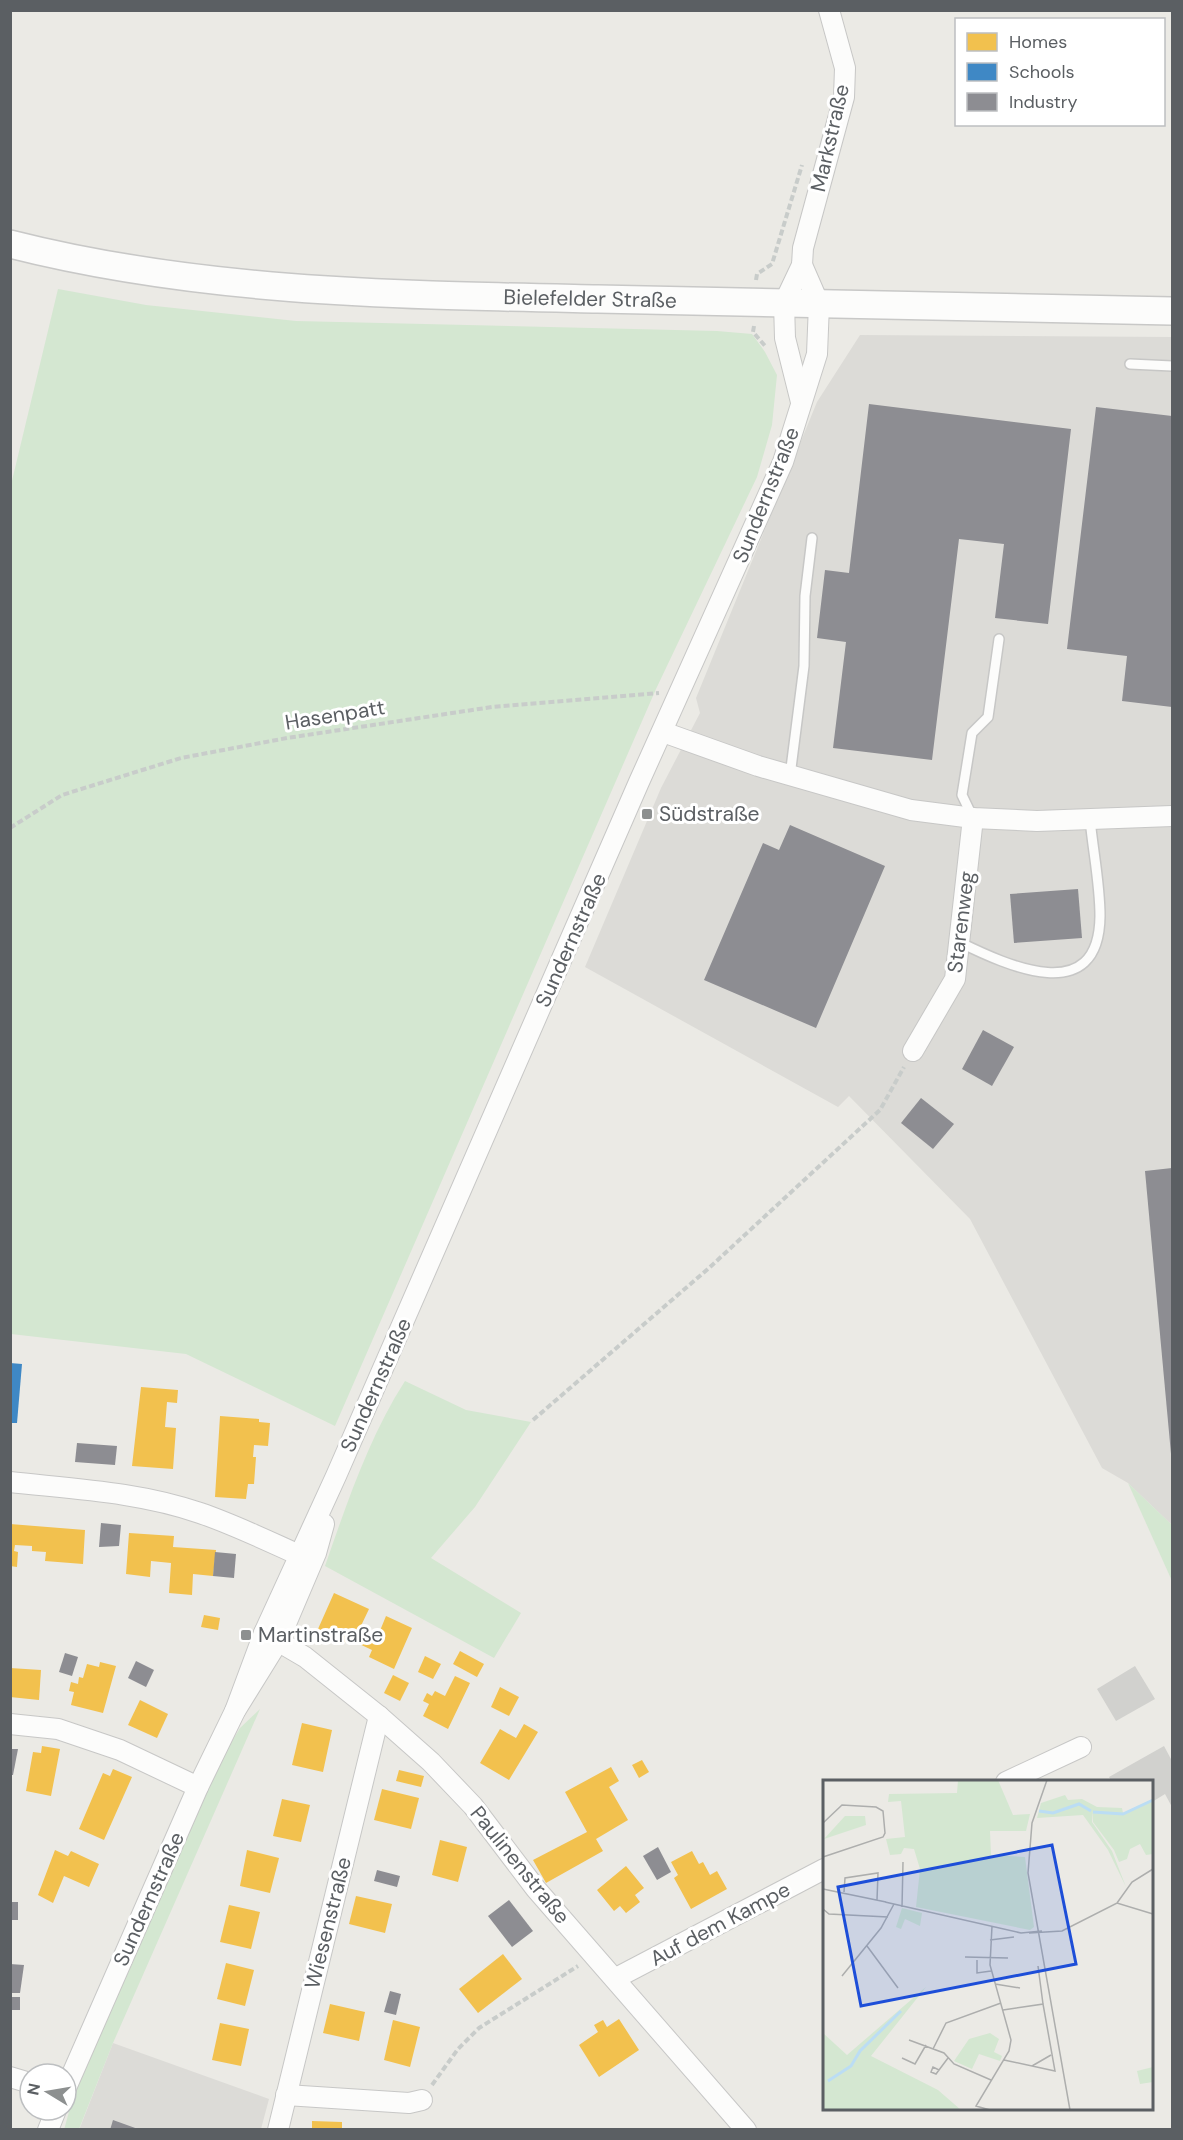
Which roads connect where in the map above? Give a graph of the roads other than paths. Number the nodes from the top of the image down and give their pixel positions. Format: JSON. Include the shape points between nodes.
{"nodes":[{"id":1,"x":828,"y":10,"type":"edge"},
{"id":2,"x":10,"y":244,"type":"edge"},
{"id":3,"x":802,"y":265,"type":"junction"},
{"id":4,"x":784,"y":303,"type":"junction"},
{"id":5,"x":819,"y":304,"type":"junction"},
{"id":6,"x":1173,"y":311,"type":"edge"},
{"id":7,"x":1130,"y":364,"type":"dead end"},
{"id":8,"x":1173,"y":366,"type":"edge"},
{"id":9,"x":801,"y":402,"type":"junction"},
{"id":10,"x":812,"y":538,"type":"dead end"},
{"id":11,"x":999,"y":639,"type":"dead end"},
{"id":12,"x":663,"y":732,"type":"junction"},
{"id":13,"x":790,"y":776,"type":"junction"},
{"id":14,"x":1173,"y":816,"type":"edge"},
{"id":15,"x":973,"y":818,"type":"junction"},
{"id":16,"x":1090,"y":819,"type":"junction"},
{"id":17,"x":959,"y":942,"type":"junction"},
{"id":18,"x":913,"y":1051,"type":"road end"},
{"id":19,"x":10,"y":1482,"type":"edge"},
{"id":20,"x":306,"y":1559,"type":"junction"},
{"id":21,"x":271,"y":1636,"type":"junction"},
{"id":22,"x":379,"y":1716,"type":"junction"},
{"id":23,"x":10,"y":1724,"type":"edge"},
{"id":24,"x":1081,"y":1747,"type":"dead end"},
{"id":25,"x":1010,"y":1780,"type":"edge"},
{"id":26,"x":198,"y":1787,"type":"junction"},
{"id":27,"x":823,"y":1870,"type":"edge"},
{"id":28,"x":616,"y":1978,"type":"junction"},
{"id":29,"x":77,"y":2062,"type":"edge"},
{"id":30,"x":286,"y":2095,"type":"junction"},
{"id":31,"x":422,"y":2100,"type":"road end"},
{"id":32,"x":278,"y":2130,"type":"edge"},
{"id":33,"x":746,"y":2130,"type":"edge"}],
"edges":[{"from":1,"to":3,"type":"street","name":"Markstraße","via":[[845,68],[844,97],[803,248]]},
{"from":2,"to":4,"type":"main road","name":"Bielefelder Straße","via":[[59,256],[229,284],[376,294]]},
{"from":3,"to":4,"type":"street","name":"Markstraße"},
{"from":3,"to":5,"type":"street"},
{"from":4,"to":5,"type":"main road","name":"Bielefelder Straße"},
{"from":4,"to":9,"type":"street","name":"Sundernstraße","via":[[785,338]]},
{"from":5,"to":6,"type":"main road","name":"Bielefelder Straße"},
{"from":5,"to":9,"type":"street","name":"Sundernstraße","via":[[818,354]]},
{"from":7,"to":8,"type":"lane"},
{"from":9,"to":12,"type":"street","name":"Sundernstraße","via":[[783,462]]},
{"from":10,"to":13,"type":"lane","via":[[805,596],[804,666]]},
{"from":11,"to":15,"type":"lane","via":[[988,717],[972,733],[962,795]]},
{"from":12,"to":13,"type":"street"},
{"from":12,"to":20,"type":"street","name":"Sundernstraße","via":[[336,1476]]},
{"from":13,"to":15,"type":"street","via":[[911,810]]},
{"from":14,"to":16,"type":"street"},
{"from":15,"to":16,"type":"street"},
{"from":15,"to":17,"type":"street","name":"Starenweg"},
{"from":16,"to":17,"type":"lane","via":[[1100,916],[1095,945],[1085,962],[1070,972],[1049,974],[1016,968]]},
{"from":17,"to":18,"type":"street","name":"Starenweg","via":[[955,980]]},
{"from":19,"to":20,"type":"street","via":[[166,1503],[200,1513]]},
{"from":20,"to":21,"type":"street","name":"Sundernstraße"},
{"from":21,"to":22,"type":"street","name":"Paulinenstraße","via":[[306,1657]]},
{"from":21,"to":26,"type":"street","name":"Sundernstraße"},
{"from":22,"to":28,"type":"street","name":"Paulinenstraße","via":[[473,1806],[536,1889]]},
{"from":22,"to":30,"type":"street","name":"Wiesenstraße"},
{"from":23,"to":26,"type":"street","via":[[58,1729],[120,1750]]},
{"from":24,"to":25,"type":"street"},
{"from":26,"to":29,"type":"street","name":"Sundernstraße"},
{"from":27,"to":28,"type":"street","name":"Auf dem Kampe"},
{"from":28,"to":33,"type":"street","name":"Paulinenstraße"},
{"from":30,"to":31,"type":"street","via":[[409,2103]]},
{"from":30,"to":32,"type":"street","name":"Wiesenstraße"}]}
